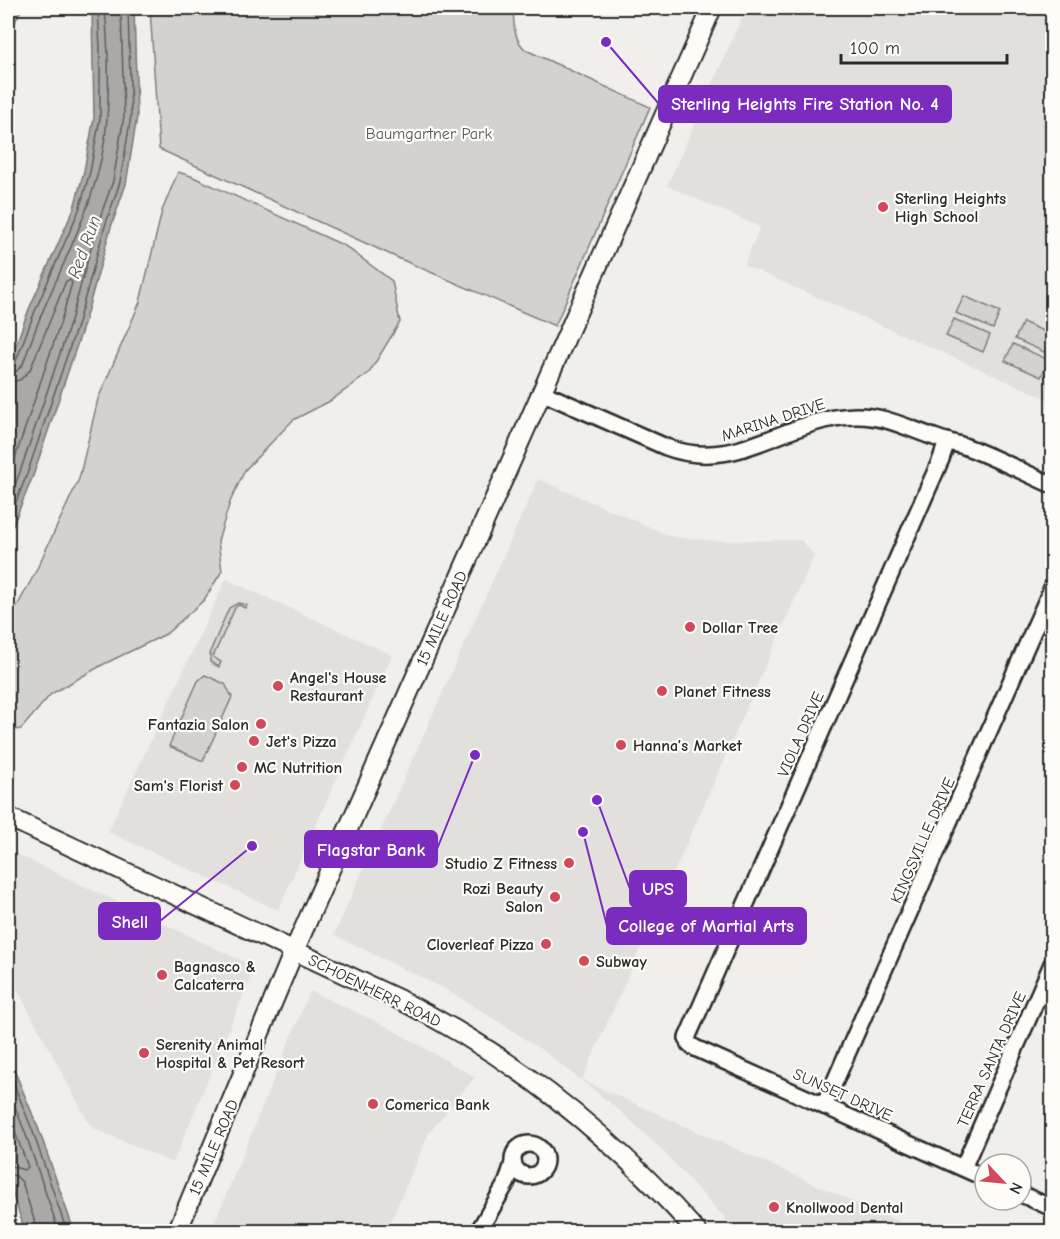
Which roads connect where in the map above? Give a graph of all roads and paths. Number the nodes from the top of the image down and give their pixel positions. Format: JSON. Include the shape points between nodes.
{"nodes":[{"id":1,"x":712,"y":8,"type":"edge"},
{"id":2,"x":541,"y":392,"type":"junction"},
{"id":3,"x":947,"y":441,"type":"junction"},
{"id":4,"x":1053,"y":485,"type":"edge"},
{"id":5,"x":1053,"y":588,"type":"edge"},
{"id":6,"x":8,"y":818,"type":"edge"},
{"id":7,"x":294,"y":951,"type":"junction"},
{"id":8,"x":1053,"y":964,"type":"edge"},
{"id":9,"x":688,"y":1041,"type":"joint"},
{"id":10,"x":824,"y":1106,"type":"junction"},
{"id":11,"x":513,"y":1163,"type":"junction"},
{"id":12,"x":963,"y":1168,"type":"junction"},
{"id":13,"x":973,"y":1173,"type":"edge"},
{"id":14,"x":526,"y":1176,"type":"junction"},
{"id":15,"x":507,"y":1182,"type":"junction"},
{"id":16,"x":1033,"y":1199,"type":"edge"},
{"id":17,"x":1053,"y":1208,"type":"edge"},
{"id":18,"x":177,"y":1232,"type":"edge"},
{"id":19,"x":478,"y":1232,"type":"edge"},
{"id":20,"x":697,"y":1232,"type":"edge"}],
"edges":[{"from":1,"to":2,"type":"main road","name":"15 MILE ROAD"},
{"from":2,"to":3,"type":"street","name":"MARINA DRIVE","via":[[686,454],[734,452],[835,417],[891,420]]},
{"from":2,"to":7,"type":"main road","name":"15 MILE ROAD"},
{"from":3,"to":4,"type":"street","name":"MARINA DRIVE"},
{"from":3,"to":9,"type":"street","name":"VIOLA DRIVE","via":[[689,1030]]},
{"from":5,"to":10,"type":"street","name":"KINGSVILLE DRIVE"},
{"from":6,"to":7,"type":"main road","name":"SCHOENHERR ROAD"},
{"from":7,"to":18,"type":"main road","name":"15 MILE ROAD"},
{"from":7,"to":20,"type":"main road","name":"SCHOENHERR ROAD","via":[[431,1015],[510,1064],[608,1141]]},
{"from":8,"to":12,"type":"street","name":"TERRA SANTA DRIVE"},
{"from":9,"to":10,"type":"street","name":"SUNSET DRIVE","via":[[695,1048]]},
{"from":10,"to":12,"type":"street","name":"SUNSET DRIVE"},
{"from":11,"to":14,"type":"street","via":[[517,1172]]},
{"from":11,"to":14,"type":"street","via":[[515,1152],[523,1145],[539,1148],[543,1167]]},
{"from":11,"to":15,"type":"street"},
{"from":12,"to":13,"type":"street","name":"SUNSET DRIVE"},
{"from":14,"to":15,"type":"street"},
{"from":15,"to":19,"type":"street"},
{"from":16,"to":17,"type":"street"}]}
